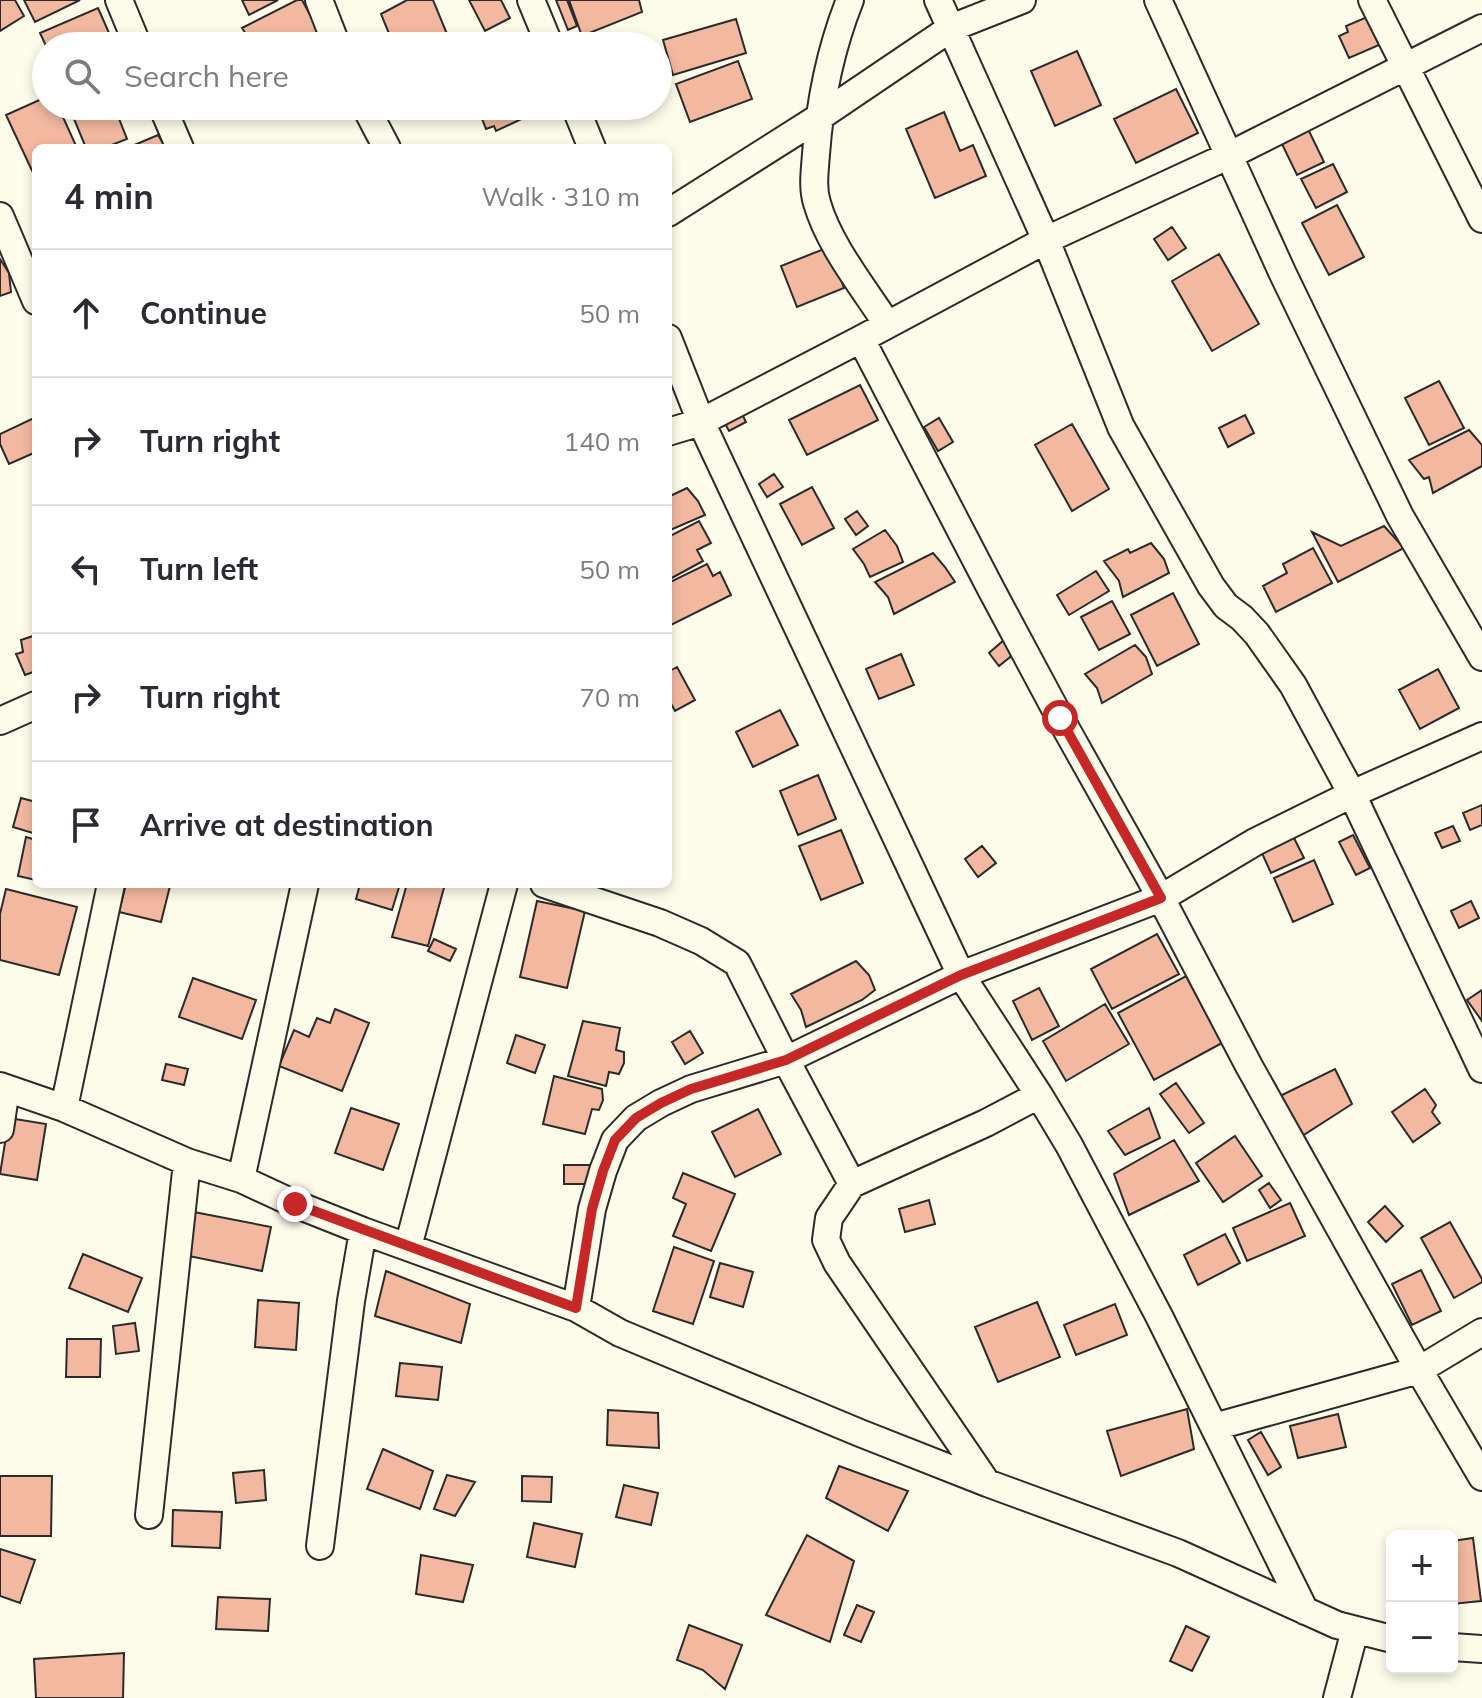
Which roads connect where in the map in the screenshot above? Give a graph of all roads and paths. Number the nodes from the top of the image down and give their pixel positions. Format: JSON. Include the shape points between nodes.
{"nodes":[{"id":1,"x":119,"y":0,"type":"edge"},
{"id":2,"x":319,"y":0,"type":"edge"},
{"id":3,"x":531,"y":0,"type":"edge"},
{"id":4,"x":850,"y":0,"type":"edge"},
{"id":5,"x":938,"y":0,"type":"edge"},
{"id":6,"x":1022,"y":0,"type":"edge"},
{"id":7,"x":1158,"y":0,"type":"edge"},
{"id":8,"x":1372,"y":0,"type":"edge"},
{"id":9,"x":951,"y":28,"type":"junction"},
{"id":10,"x":1482,"y":28,"type":"edge"},
{"id":11,"x":132,"y":32,"type":"edge"},
{"id":12,"x":332,"y":32,"type":"edge"},
{"id":13,"x":544,"y":32,"type":"edge"},
{"id":14,"x":1405,"y":68,"type":"junction"},
{"id":15,"x":818,"y":118,"type":"junction"},
{"id":16,"x":168,"y":120,"type":"edge"},
{"id":17,"x":372,"y":120,"type":"edge"},
{"id":18,"x":581,"y":120,"type":"edge"},
{"id":19,"x":178,"y":144,"type":"edge"},
{"id":20,"x":385,"y":144,"type":"edge"},
{"id":21,"x":590,"y":144,"type":"edge"},
{"id":22,"x":1230,"y":155,"type":"junction"},
{"id":23,"x":672,"y":210,"type":"edge"},
{"id":24,"x":0,"y":216,"type":"edge"},
{"id":25,"x":1482,"y":219,"type":"edge"},
{"id":26,"x":1046,"y":240,"type":"junction"},
{"id":27,"x":32,"y":292,"type":"edge"},
{"id":28,"x":887,"y":324,"type":"junction"},
{"id":29,"x":861,"y":339,"type":"junction"},
{"id":30,"x":672,"y":348,"type":"edge"},
{"id":31,"x":701,"y":422,"type":"junction"},
{"id":32,"x":672,"y":431,"type":"edge"},
{"id":33,"x":1482,"y":657,"type":"edge"},
{"id":34,"x":32,"y":706,"type":"edge"},
{"id":35,"x":2,"y":714,"type":"edge"},
{"id":36,"x":1482,"y":736,"type":"edge"},
{"id":37,"x":1352,"y":794,"type":"junction"},
{"id":38,"x":110,"y":888,"type":"edge"},
{"id":39,"x":304,"y":888,"type":"edge"},
{"id":40,"x":503,"y":888,"type":"edge"},
{"id":41,"x":556,"y":888,"type":"edge"},
{"id":42,"x":1161,"y":898,"type":"junction"},
{"id":43,"x":961,"y":975,"type":"junction"},
{"id":44,"x":786,"y":1060,"type":"junction"},
{"id":45,"x":1482,"y":1069,"type":"edge"},
{"id":46,"x":3,"y":1087,"type":"edge"},
{"id":47,"x":1039,"y":1095,"type":"junction"},
{"id":48,"x":64,"y":1108,"type":"junction"},
{"id":49,"x":0,"y":1129,"type":"edge"},
{"id":50,"x":187,"y":1162,"type":"junction"},
{"id":51,"x":241,"y":1179,"type":"junction"},
{"id":52,"x":852,"y":1184,"type":"junction"},
{"id":53,"x":363,"y":1231,"type":"junction"},
{"id":54,"x":408,"y":1247,"type":"junction"},
{"id":55,"x":576,"y":1308,"type":"junction"},
{"id":56,"x":1482,"y":1332,"type":"edge"},
{"id":57,"x":1419,"y":1370,"type":"junction"},
{"id":58,"x":1214,"y":1427,"type":"junction"},
{"id":59,"x":1482,"y":1477,"type":"edge"},
{"id":60,"x":987,"y":1483,"type":"junction"},
{"id":61,"x":149,"y":1515,"type":"dead end"},
{"id":62,"x":320,"y":1546,"type":"dead end"},
{"id":63,"x":1305,"y":1611,"type":"junction"},
{"id":64,"x":1355,"y":1630,"type":"junction"},
{"id":65,"x":1386,"y":1638,"type":"edge"},
{"id":66,"x":1458,"y":1647,"type":"edge"},
{"id":67,"x":1482,"y":1649,"type":"edge"},
{"id":68,"x":1337,"y":1698,"type":"edge"}],
"edges":[{"from":1,"to":11,"type":"street"},
{"from":2,"to":12,"type":"street"},
{"from":3,"to":13,"type":"street"},
{"from":4,"to":15,"type":"street"},
{"from":5,"to":9,"type":"street"},
{"from":6,"to":9,"type":"street"},
{"from":7,"to":22,"type":"street"},
{"from":8,"to":14,"type":"street"},
{"from":9,"to":15,"type":"street"},
{"from":9,"to":26,"type":"street"},
{"from":10,"to":14,"type":"street"},
{"from":14,"to":22,"type":"street"},
{"from":14,"to":25,"type":"street"},
{"from":15,"to":23,"type":"street"},
{"from":15,"to":28,"type":"street","via":[[816,202],[828,231]]},
{"from":16,"to":19,"type":"street"},
{"from":17,"to":20,"type":"street"},
{"from":18,"to":21,"type":"street"},
{"from":22,"to":26,"type":"street"},
{"from":22,"to":33,"type":"street","via":[[1400,516]]},
{"from":24,"to":27,"type":"street"},
{"from":26,"to":28,"type":"street"},
{"from":26,"to":37,"type":"street","via":[[1121,427],[1211,586],[1283,668]]},
{"from":28,"to":29,"type":"street"},
{"from":29,"to":31,"type":"street"},
{"from":29,"to":42,"type":"street"},
{"from":30,"to":31,"type":"street"},
{"from":31,"to":32,"type":"street"},
{"from":31,"to":43,"type":"street"},
{"from":34,"to":35,"type":"street"},
{"from":36,"to":37,"type":"street"},
{"from":37,"to":42,"type":"street","via":[[1255,842]]},
{"from":37,"to":45,"type":"street"},
{"from":38,"to":48,"type":"street"},
{"from":39,"to":51,"type":"street"},
{"from":40,"to":54,"type":"street"},
{"from":41,"to":44,"type":"street","via":[[660,923],[737,963]]},
{"from":42,"to":43,"type":"street"},
{"from":42,"to":57,"type":"street"},
{"from":43,"to":44,"type":"street"},
{"from":43,"to":47,"type":"street"},
{"from":44,"to":52,"type":"street"},
{"from":44,"to":55,"type":"street","via":[[661,1103],[615,1140],[592,1209]]},
{"from":46,"to":48,"type":"street"},
{"from":46,"to":49,"type":"street"},
{"from":47,"to":52,"type":"street"},
{"from":47,"to":58,"type":"street"},
{"from":48,"to":50,"type":"street"},
{"from":50,"to":51,"type":"street"},
{"from":50,"to":61,"type":"street"},
{"from":51,"to":53,"type":"street"},
{"from":52,"to":60,"type":"street","via":[[829,1218],[826,1240]]},
{"from":53,"to":54,"type":"street"},
{"from":53,"to":62,"type":"street"},
{"from":54,"to":55,"type":"street"},
{"from":55,"to":60,"type":"street","via":[[620,1333]]},
{"from":56,"to":57,"type":"street"},
{"from":57,"to":58,"type":"street"},
{"from":57,"to":59,"type":"street"},
{"from":58,"to":63,"type":"street"},
{"from":60,"to":63,"type":"street","via":[[1178,1553]]},
{"from":63,"to":64,"type":"street"},
{"from":64,"to":65,"type":"street"},
{"from":64,"to":68,"type":"street"},
{"from":66,"to":67,"type":"street"}]}
